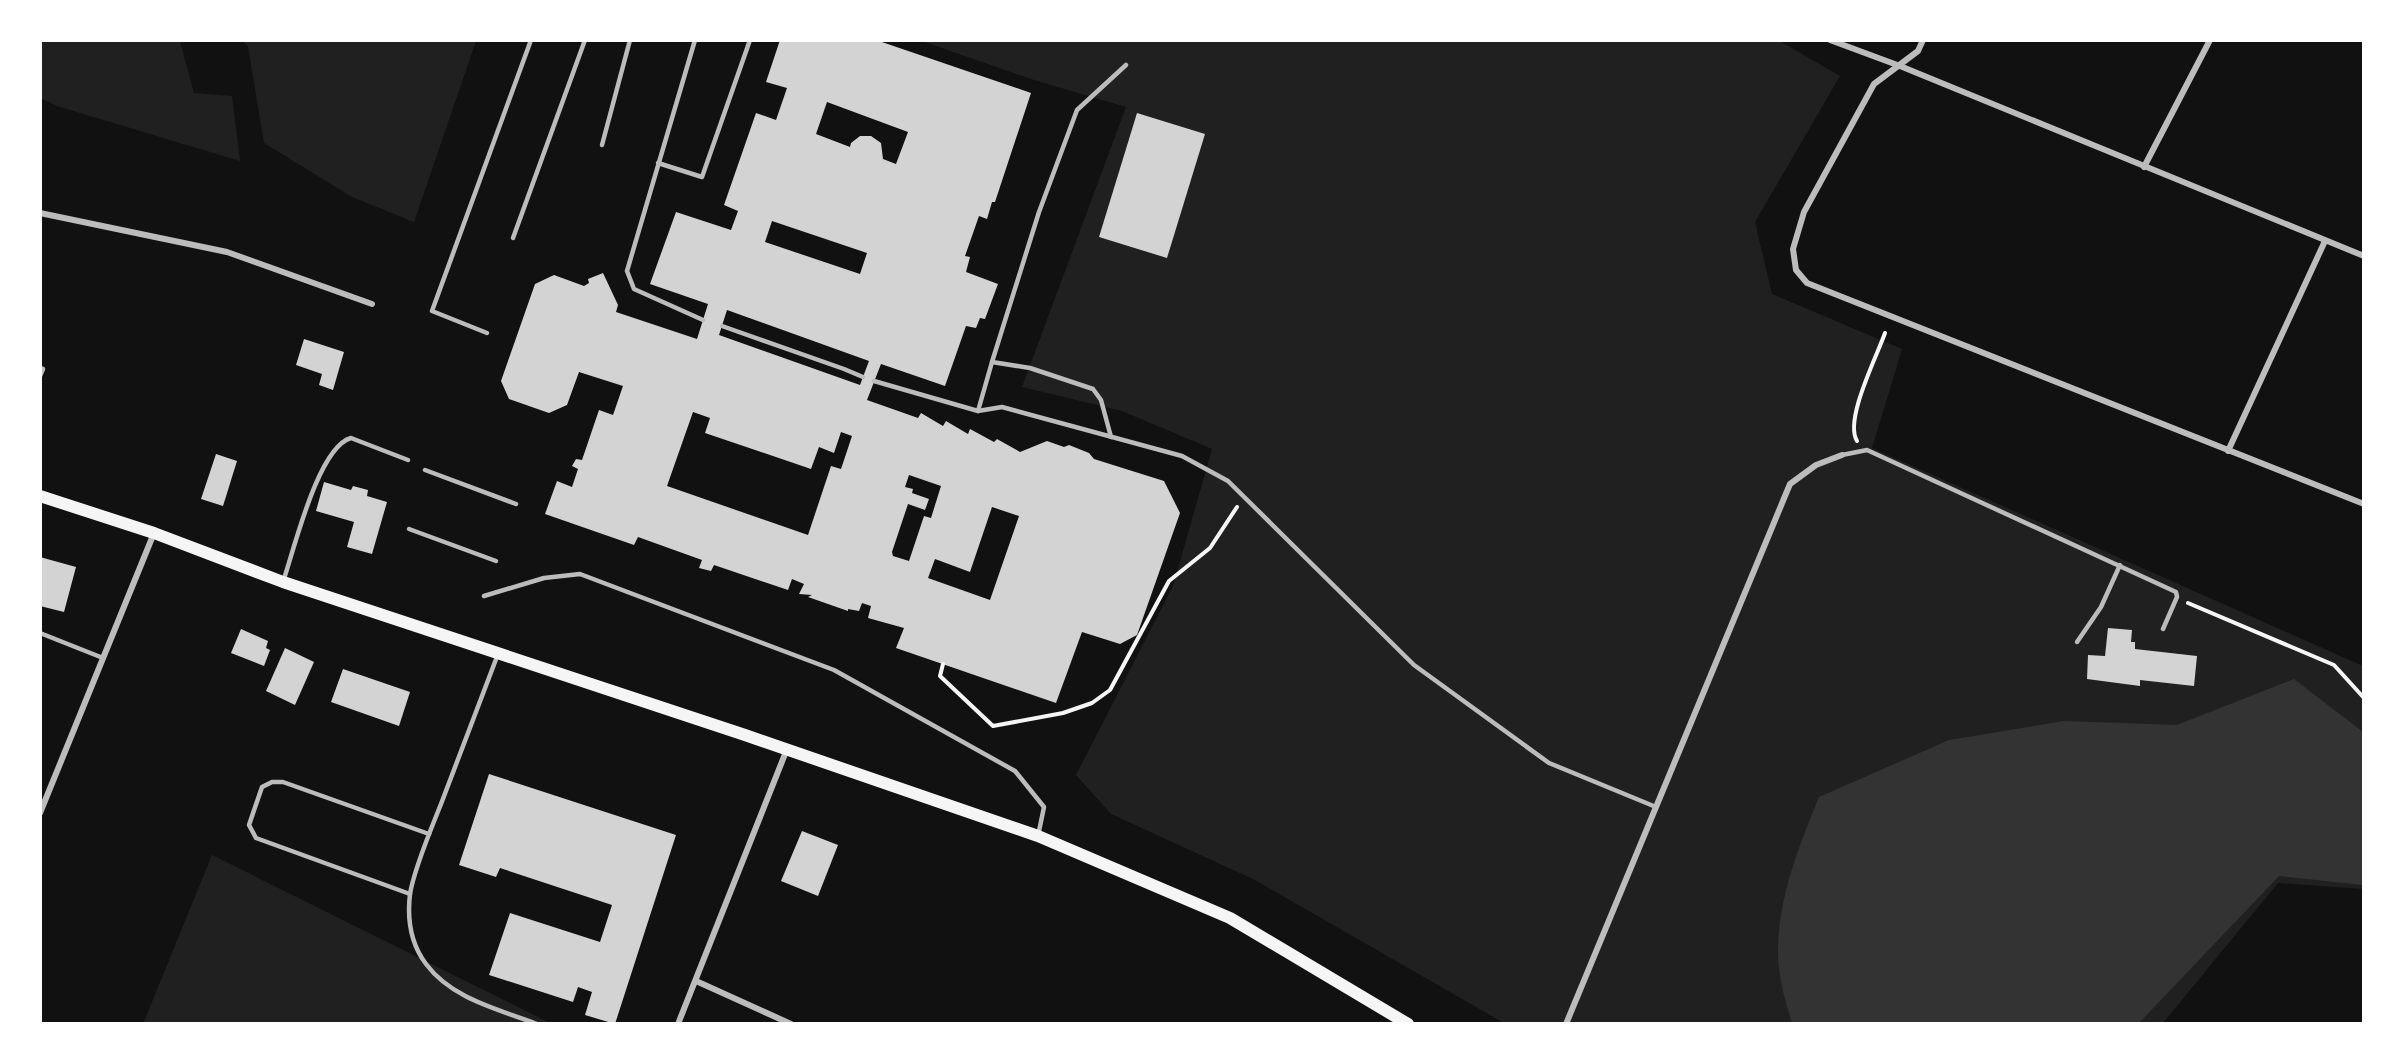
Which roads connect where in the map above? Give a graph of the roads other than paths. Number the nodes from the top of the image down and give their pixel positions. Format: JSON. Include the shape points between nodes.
{"nodes":[{"id":1,"x":531,"y":40,"type":"edge"},
{"id":2,"x":585,"y":40,"type":"edge"},
{"id":3,"x":630,"y":40,"type":"edge"},
{"id":4,"x":695,"y":40,"type":"edge"},
{"id":5,"x":750,"y":40,"type":"edge"},
{"id":6,"x":1830,"y":40,"type":"edge"},
{"id":7,"x":1923,"y":40,"type":"edge"},
{"id":8,"x":2210,"y":40,"type":"edge"},
{"id":9,"x":1126,"y":65,"type":"dead end"},
{"id":10,"x":1900,"y":66,"type":"junction"},
{"id":11,"x":602,"y":145,"type":"dead end"},
{"id":12,"x":658,"y":163,"type":"junction"},
{"id":13,"x":2144,"y":167,"type":"junction"},
{"id":14,"x":40,"y":213,"type":"edge"},
{"id":15,"x":513,"y":238,"type":"dead end"},
{"id":16,"x":2325,"y":241,"type":"junction"},
{"id":17,"x":2364,"y":256,"type":"edge"},
{"id":18,"x":372,"y":304,"type":"dead end"},
{"id":19,"x":703,"y":320,"type":"dead end"},
{"id":20,"x":722,"y":326,"type":"dead end"},
{"id":21,"x":487,"y":333,"type":"dead end"},
{"id":22,"x":992,"y":362,"type":"junction"},
{"id":23,"x":40,"y":368,"type":"edge"},
{"id":24,"x":40,"y":376,"type":"edge"},
{"id":25,"x":862,"y":378,"type":"dead end"},
{"id":26,"x":874,"y":381,"type":"dead end"},
{"id":27,"x":978,"y":411,"type":"junction"},
{"id":28,"x":1111,"y":437,"type":"junction"},
{"id":29,"x":2228,"y":451,"type":"junction"},
{"id":30,"x":1842,"y":455,"type":"joint"},
{"id":31,"x":408,"y":460,"type":"dead end"},
{"id":32,"x":424,"y":470,"type":"dead end"},
{"id":33,"x":40,"y":496,"type":"edge"},
{"id":34,"x":516,"y":504,"type":"dead end"},
{"id":35,"x":2364,"y":504,"type":"edge"},
{"id":36,"x":409,"y":529,"type":"dead end"},
{"id":37,"x":154,"y":533,"type":"junction"},
{"id":38,"x":496,"y":561,"type":"dead end"},
{"id":39,"x":2120,"y":566,"type":"junction"},
{"id":40,"x":283,"y":582,"type":"junction"},
{"id":41,"x":484,"y":596,"type":"dead end"},
{"id":42,"x":2163,"y":629,"type":"dead end"},
{"id":43,"x":40,"y":633,"type":"edge"},
{"id":44,"x":2077,"y":642,"type":"dead end"},
{"id":45,"x":498,"y":654,"type":"junction"},
{"id":46,"x":103,"y":658,"type":"junction"},
{"id":47,"x":787,"y":749,"type":"junction"},
{"id":48,"x":1656,"y":807,"type":"junction"},
{"id":49,"x":40,"y":813,"type":"edge"},
{"id":50,"x":429,"y":834,"type":"junction"},
{"id":51,"x":1038,"y":836,"type":"junction"},
{"id":52,"x":410,"y":894,"type":"junction"},
{"id":53,"x":696,"y":981,"type":"junction"},
{"id":54,"x":537,"y":1023,"type":"edge"},
{"id":55,"x":678,"y":1023,"type":"edge"},
{"id":56,"x":791,"y":1023,"type":"edge"},
{"id":57,"x":1408,"y":1023,"type":"edge"},
{"id":58,"x":1566,"y":1023,"type":"edge"}],
"edges":[{"from":1,"to":21,"type":"lane","via":[[432,311]]},
{"from":2,"to":15,"type":"lane"},
{"from":3,"to":11,"type":"lane"},
{"from":4,"to":12,"type":"lane"},
{"from":5,"to":12,"type":"lane","via":[[702,177]]},
{"from":6,"to":10,"type":"street"},
{"from":7,"to":10,"type":"street"},
{"from":8,"to":13,"type":"street"},
{"from":9,"to":22,"type":"lane","via":[[1077,110],[1039,212]]},
{"from":10,"to":13,"type":"street"},
{"from":10,"to":29,"type":"street","via":[[1874,84],[1804,212],[1794,249],[1796,270],[1807,283]]},
{"from":12,"to":19,"type":"lane","via":[[627,272],[634,288]]},
{"from":13,"to":16,"type":"street"},
{"from":14,"to":18,"type":"street","via":[[227,252]]},
{"from":16,"to":17,"type":"street"},
{"from":16,"to":29,"type":"street"},
{"from":20,"to":25,"type":"lane"},
{"from":22,"to":27,"type":"lane"},
{"from":22,"to":28,"type":"lane","via":[[1030,368],[1093,389],[1101,400]]},
{"from":23,"to":24,"type":"lane"},
{"from":26,"to":27,"type":"lane"},
{"from":27,"to":28,"type":"lane","via":[[1002,407]]},
{"from":28,"to":48,"type":"lane","via":[[1182,456],[1228,481],[1413,665],[1549,763]]},
{"from":29,"to":35,"type":"street"},
{"from":30,"to":39,"type":"lane","via":[[1863,449],[1874,452]]},
{"from":30,"to":48,"type":"street","via":[[1816,465],[1790,484]]},
{"from":31,"to":40,"type":"lane","via":[[351,438],[339,444],[318,477]]},
{"from":32,"to":34,"type":"lane"},
{"from":33,"to":37,"type":"main road"},
{"from":36,"to":38,"type":"lane"},
{"from":37,"to":40,"type":"main road"},
{"from":37,"to":46,"type":"street"},
{"from":39,"to":42,"type":"lane","via":[[2176,592]]},
{"from":39,"to":44,"type":"lane","via":[[2101,608]]},
{"from":40,"to":45,"type":"main road"},
{"from":41,"to":51,"type":"lane","via":[[544,578],[580,574],[834,670],[1015,771],[1044,807]]},
{"from":43,"to":46,"type":"lane"},
{"from":45,"to":47,"type":"main road"},
{"from":45,"to":50,"type":"lane"},
{"from":46,"to":49,"type":"street"},
{"from":47,"to":51,"type":"main road"},
{"from":47,"to":53,"type":"street"},
{"from":48,"to":58,"type":"street"},
{"from":50,"to":52,"type":"lane"},
{"from":50,"to":52,"type":"lane","via":[[283,782],[261,787],[249,825],[256,838]]},
{"from":51,"to":57,"type":"main road","via":[[1230,918]]},
{"from":52,"to":54,"type":"lane","via":[[409,923],[415,943],[426,964],[445,984],[470,999]]},
{"from":53,"to":55,"type":"street"},
{"from":53,"to":56,"type":"street"}]}
